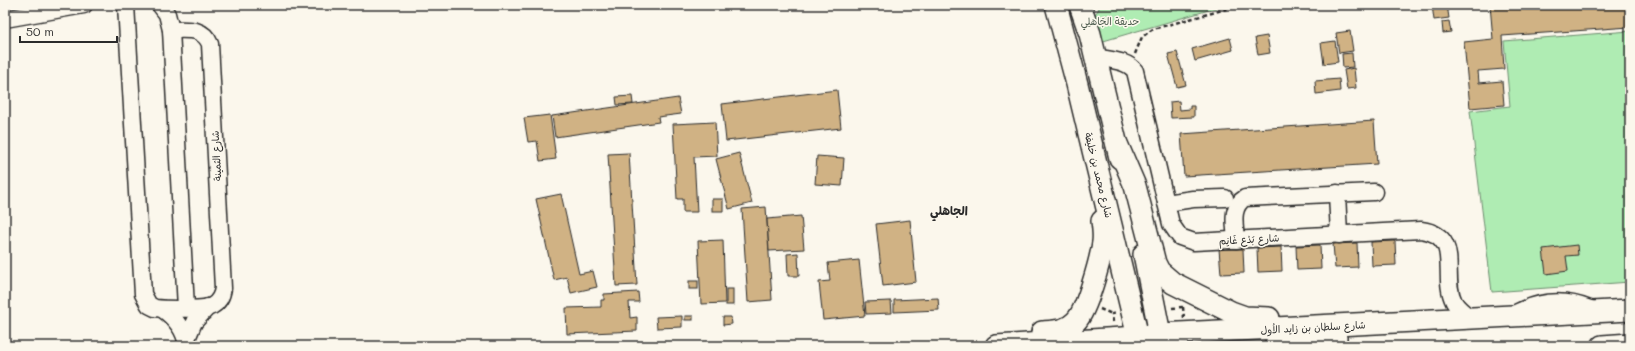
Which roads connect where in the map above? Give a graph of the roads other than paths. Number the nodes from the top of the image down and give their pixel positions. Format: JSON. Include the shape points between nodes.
{"nodes":[{"id":1,"x":84,"y":5,"type":"edge"},
{"id":2,"x":126,"y":5,"type":"edge"},
{"id":3,"x":160,"y":5,"type":"edge"},
{"id":4,"x":1056,"y":5,"type":"edge"},
{"id":5,"x":1080,"y":5,"type":"edge"},
{"id":6,"x":5,"y":19,"type":"edge"},
{"id":7,"x":171,"y":30,"type":"junction"},
{"id":8,"x":1096,"y":57,"type":"junction"},
{"id":9,"x":1117,"y":144,"type":"junction"},
{"id":10,"x":1092,"y":147,"type":"junction"},
{"id":11,"x":1374,"y":192,"type":"dead end"},
{"id":12,"x":1337,"y":193,"type":"junction"},
{"id":13,"x":1226,"y":198,"type":"dead end"},
{"id":14,"x":1166,"y":203,"type":"junction"},
{"id":15,"x":1339,"y":235,"type":"junction"},
{"id":16,"x":1236,"y":240,"type":"junction"},
{"id":17,"x":208,"y":307,"type":"junction"},
{"id":18,"x":186,"y":308,"type":"junction"},
{"id":19,"x":162,"y":309,"type":"junction"},
{"id":20,"x":1630,"y":310,"type":"edge"},
{"id":21,"x":1472,"y":319,"type":"junction"},
{"id":22,"x":1389,"y":324,"type":"junction"},
{"id":23,"x":1146,"y":341,"type":"edge"},
{"id":24,"x":186,"y":343,"type":"edge"},
{"id":25,"x":1630,"y":344,"type":"edge"},
{"id":26,"x":983,"y":346,"type":"edge"},
{"id":27,"x":996,"y":346,"type":"edge"},
{"id":28,"x":1275,"y":346,"type":"edge"},
{"id":29,"x":1602,"y":346,"type":"edge"}],
"edges":[{"from":1,"to":6,"type":"lane"},
{"from":2,"to":19,"type":"lane","name":"شارع الثمينة","via":[[143,294],[149,305]]},
{"from":3,"to":7,"type":"lane","via":[[167,14]]},
{"from":4,"to":10,"type":"main road","name":"شارع محمد بن خليفة"},
{"from":5,"to":8,"type":"main road"},
{"from":7,"to":17,"type":"lane","name":"شارع الثمينة","via":[[196,30],[208,38],[210,44],[223,288],[217,302]]},
{"from":7,"to":18,"type":"lane"},
{"from":8,"to":9,"type":"main road"},
{"from":8,"to":14,"type":"lane","name":"شارع بَدْع غَانِم","via":[[1122,62],[1135,72]]},
{"from":9,"to":22,"type":"main road","via":[[1135,186],[1155,263],[1159,271],[1173,284],[1245,317],[1345,318]]},
{"from":9,"to":23,"type":"main road","via":[[1142,244]]},
{"from":10,"to":23,"type":"main road","name":"شارع محمد بن خليفة"},
{"from":10,"to":26,"type":"main road","via":[[1094,185],[1103,235],[1101,251],[1082,315],[1062,330],[1029,333]]},
{"from":11,"to":12,"type":"lane"},
{"from":12,"to":15,"type":"lane"},
{"from":12,"to":16,"type":"lane","via":[[1245,198],[1235,210]]},
{"from":13,"to":14,"type":"lane"},
{"from":14,"to":16,"type":"lane","name":"شارع بَدْع غَانِم","via":[[1173,229],[1184,240]]},
{"from":15,"to":16,"type":"lane","name":"شارع بَدْع غَانِم"},
{"from":15,"to":21,"type":"lane","name":"شارع بَدْع غَانِم","via":[[1421,230],[1435,234],[1446,245],[1448,252],[1453,301]]},
{"from":17,"to":18,"type":"lane"},
{"from":17,"to":24,"type":"lane","name":"شارع الثمينة","via":[[194,322]]},
{"from":18,"to":19,"type":"lane"},
{"from":19,"to":24,"type":"lane","name":"شارع الثمينة","via":[[177,322]]},
{"from":20,"to":21,"type":"main road","name":"شارع سلطان بن زايد الأول"},
{"from":21,"to":22,"type":"main road","name":"شارع سلطان بن زايد الأول"},
{"from":22,"to":23,"type":"main road","name":"شارع سلطان بن زايد الأول"},
{"from":22,"to":28,"type":"main road","via":[[1331,339]]},
{"from":23,"to":27,"type":"main road","name":"شارع سلطان بن زايد الأول"},
{"from":25,"to":29,"type":"main road"}]}
